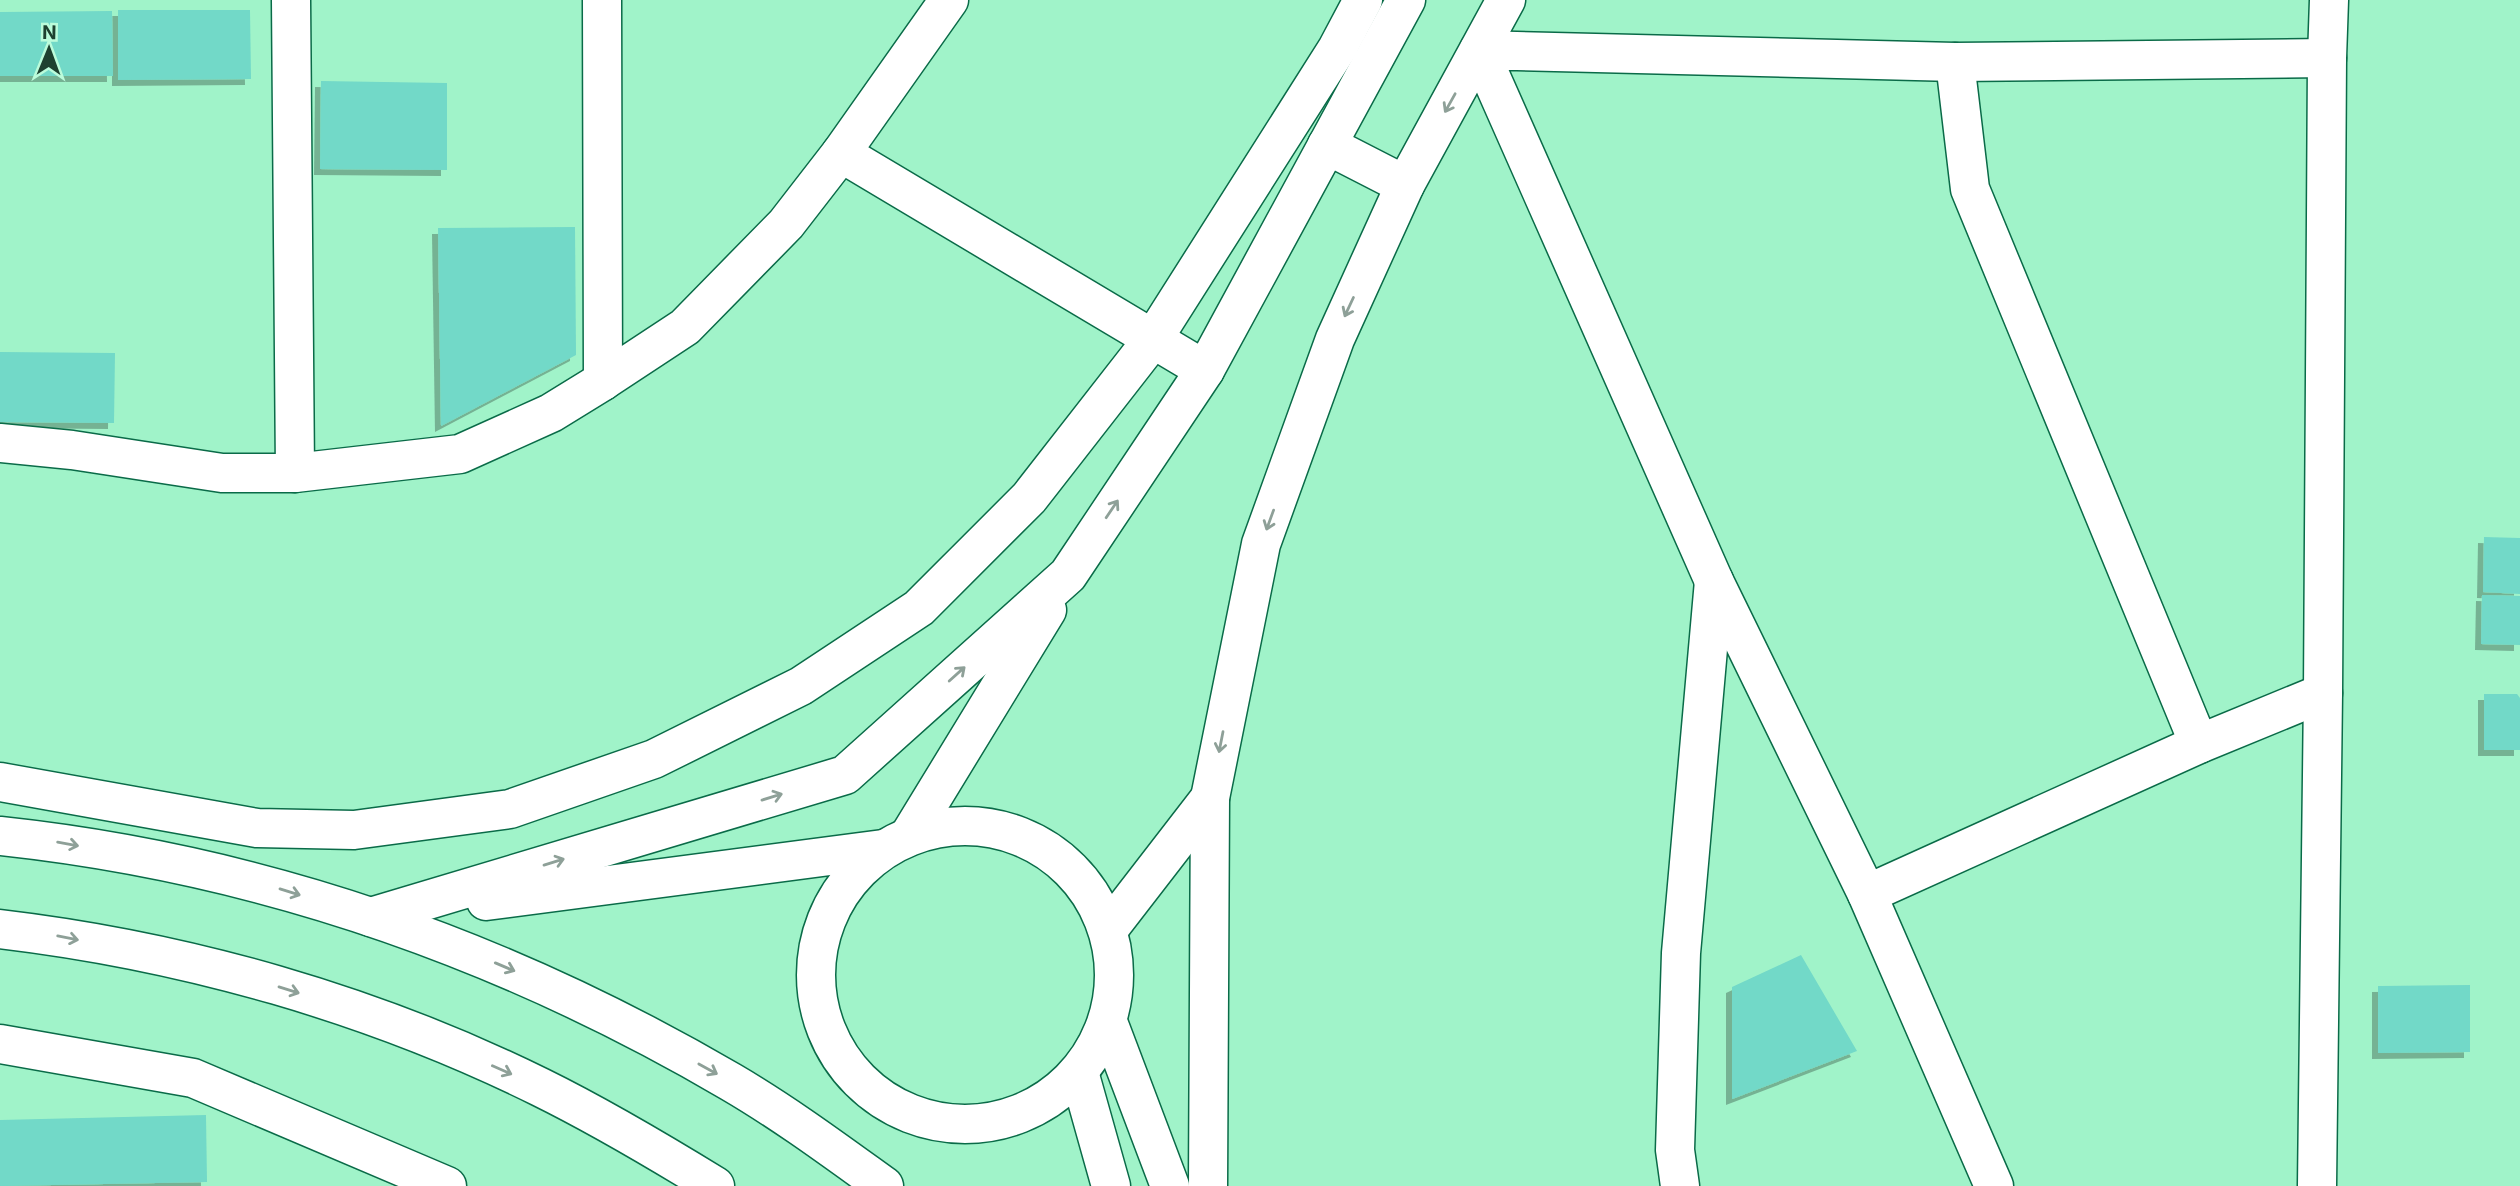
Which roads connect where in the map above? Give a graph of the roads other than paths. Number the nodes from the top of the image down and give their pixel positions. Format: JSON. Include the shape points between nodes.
{"nodes":[{"id":1,"x":291,"y":0,"type":"edge"},
{"id":2,"x":602,"y":0,"type":"edge"},
{"id":3,"x":949,"y":0,"type":"edge"},
{"id":4,"x":1363,"y":0,"type":"edge"},
{"id":5,"x":1406,"y":0,"type":"edge"},
{"id":6,"x":1506,"y":0,"type":"edge"},
{"id":7,"x":2329,"y":0,"type":"edge"},
{"id":8,"x":1479,"y":50,"type":"junction"},
{"id":9,"x":2327,"y":58,"type":"junction"},
{"id":10,"x":1955,"y":62,"type":"junction"},
{"id":11,"x":1328,"y":145,"type":"junction"},
{"id":12,"x":841,"y":153,"type":"junction"},
{"id":13,"x":1405,"y":185,"type":"junction"},
{"id":14,"x":1153,"y":339,"type":"junction"},
{"id":15,"x":1205,"y":370,"type":"junction"},
{"id":16,"x":603,"y":381,"type":"junction"},
{"id":17,"x":0,"y":443,"type":"edge"},
{"id":18,"x":295,"y":473,"type":"junction"},
{"id":19,"x":1068,"y":575,"type":"junction"},
{"id":20,"x":1714,"y":581,"type":"junction"},
{"id":21,"x":2323,"y":693,"type":"junction"},
{"id":22,"x":2199,"y":744,"type":"junction"},
{"id":23,"x":0,"y":782,"type":"edge"},
{"id":24,"x":1210,"y":798,"type":"junction"},
{"id":25,"x":0,"y":836,"type":"edge"},
{"id":26,"x":896,"y":843,"type":"junction"},
{"id":27,"x":1867,"y":894,"type":"junction"},
{"id":28,"x":371,"y":917,"type":"junction"},
{"id":29,"x":0,"y":929,"type":"edge"},
{"id":30,"x":1108,"y":930,"type":"junction"},
{"id":31,"x":1108,"y":1021,"type":"junction"},
{"id":32,"x":0,"y":1044,"type":"edge"},
{"id":33,"x":1079,"y":1072,"type":"junction"},
{"id":34,"x":447,"y":1186,"type":"edge"},
{"id":35,"x":715,"y":1186,"type":"edge"},
{"id":36,"x":884,"y":1186,"type":"edge"},
{"id":37,"x":1111,"y":1186,"type":"edge"},
{"id":38,"x":1170,"y":1186,"type":"edge"},
{"id":39,"x":1208,"y":1186,"type":"edge"},
{"id":40,"x":1680,"y":1186,"type":"edge"},
{"id":41,"x":1994,"y":1186,"type":"edge"},
{"id":42,"x":2317,"y":1186,"type":"edge"}],
"edges":[{"from":1,"to":18,"type":"street"},
{"from":2,"to":16,"type":"street"},
{"from":3,"to":12,"type":"street"},
{"from":4,"to":14,"type":"street","via":[[1337,49]]},
{"from":5,"to":11,"type":"street"},
{"from":6,"to":8,"type":"street"},
{"from":7,"to":9,"type":"street"},
{"from":8,"to":10,"type":"street"},
{"from":8,"to":13,"type":"street","one_way":true},
{"from":8,"to":20,"type":"street"},
{"from":9,"to":10,"type":"street"},
{"from":9,"to":21,"type":"street"},
{"from":10,"to":22,"type":"street","via":[[1970,189]]},
{"from":11,"to":13,"type":"street"},
{"from":11,"to":15,"type":"street"},
{"from":12,"to":14,"type":"street"},
{"from":12,"to":16,"type":"street","via":[[786,224],[685,327]]},
{"from":13,"to":24,"type":"street","one_way":true,"via":[[1335,339],[1261,544]]},
{"from":14,"to":15,"type":"street"},
{"from":14,"to":23,"type":"street","via":[[1029,498],[919,608],[801,686],[654,760],[510,809],[354,830],[257,828]]},
{"from":19,"to":15,"type":"street","one_way":true},
{"from":16,"to":18,"type":"street","via":[[551,413],[460,454]]},
{"from":17,"to":18,"type":"street","via":[[222,473]]},
{"from":19,"to":26,"type":"street"},
{"from":28,"to":19,"type":"street","one_way":true,"via":[[845,775]]},
{"from":20,"to":27,"type":"street"},
{"from":20,"to":40,"type":"street","via":[[1681,953],[1675,1150]]},
{"from":21,"to":22,"type":"street"},
{"from":21,"to":42,"type":"street"},
{"from":22,"to":27,"type":"street"},
{"from":24,"to":30,"type":"street"},
{"from":24,"to":39,"type":"street"},
{"from":25,"to":28,"type":"street","one_way":true,"via":[[156,859],[257,882]]},
{"from":26,"to":28,"type":"street"},
{"from":26,"to":30,"type":"street","via":[[937,827],[968,825],[1029,839],[1078,876],[1096,901]]},
{"from":26,"to":33,"type":"street","via":[[860,867],[841,890],[818,943],[817,1001],[838,1055],[856,1078],[877,1096],[914,1115],[955,1124],[1010,1118],[1059,1091]]},
{"from":27,"to":41,"type":"street"},
{"from":28,"to":36,"type":"street","one_way":true,"via":[[538,981],[643,1032],[733,1083]]},
{"from":29,"to":35,"type":"street","one_way":true,"via":[[151,954],[349,1008],[539,1087],[630,1134]]},
{"from":30,"to":31,"type":"street","via":[[1115,960]]},
{"from":31,"to":33,"type":"street"},
{"from":31,"to":38,"type":"street"},
{"from":32,"to":34,"type":"street","via":[[193,1078]]},
{"from":33,"to":37,"type":"street"}]}
